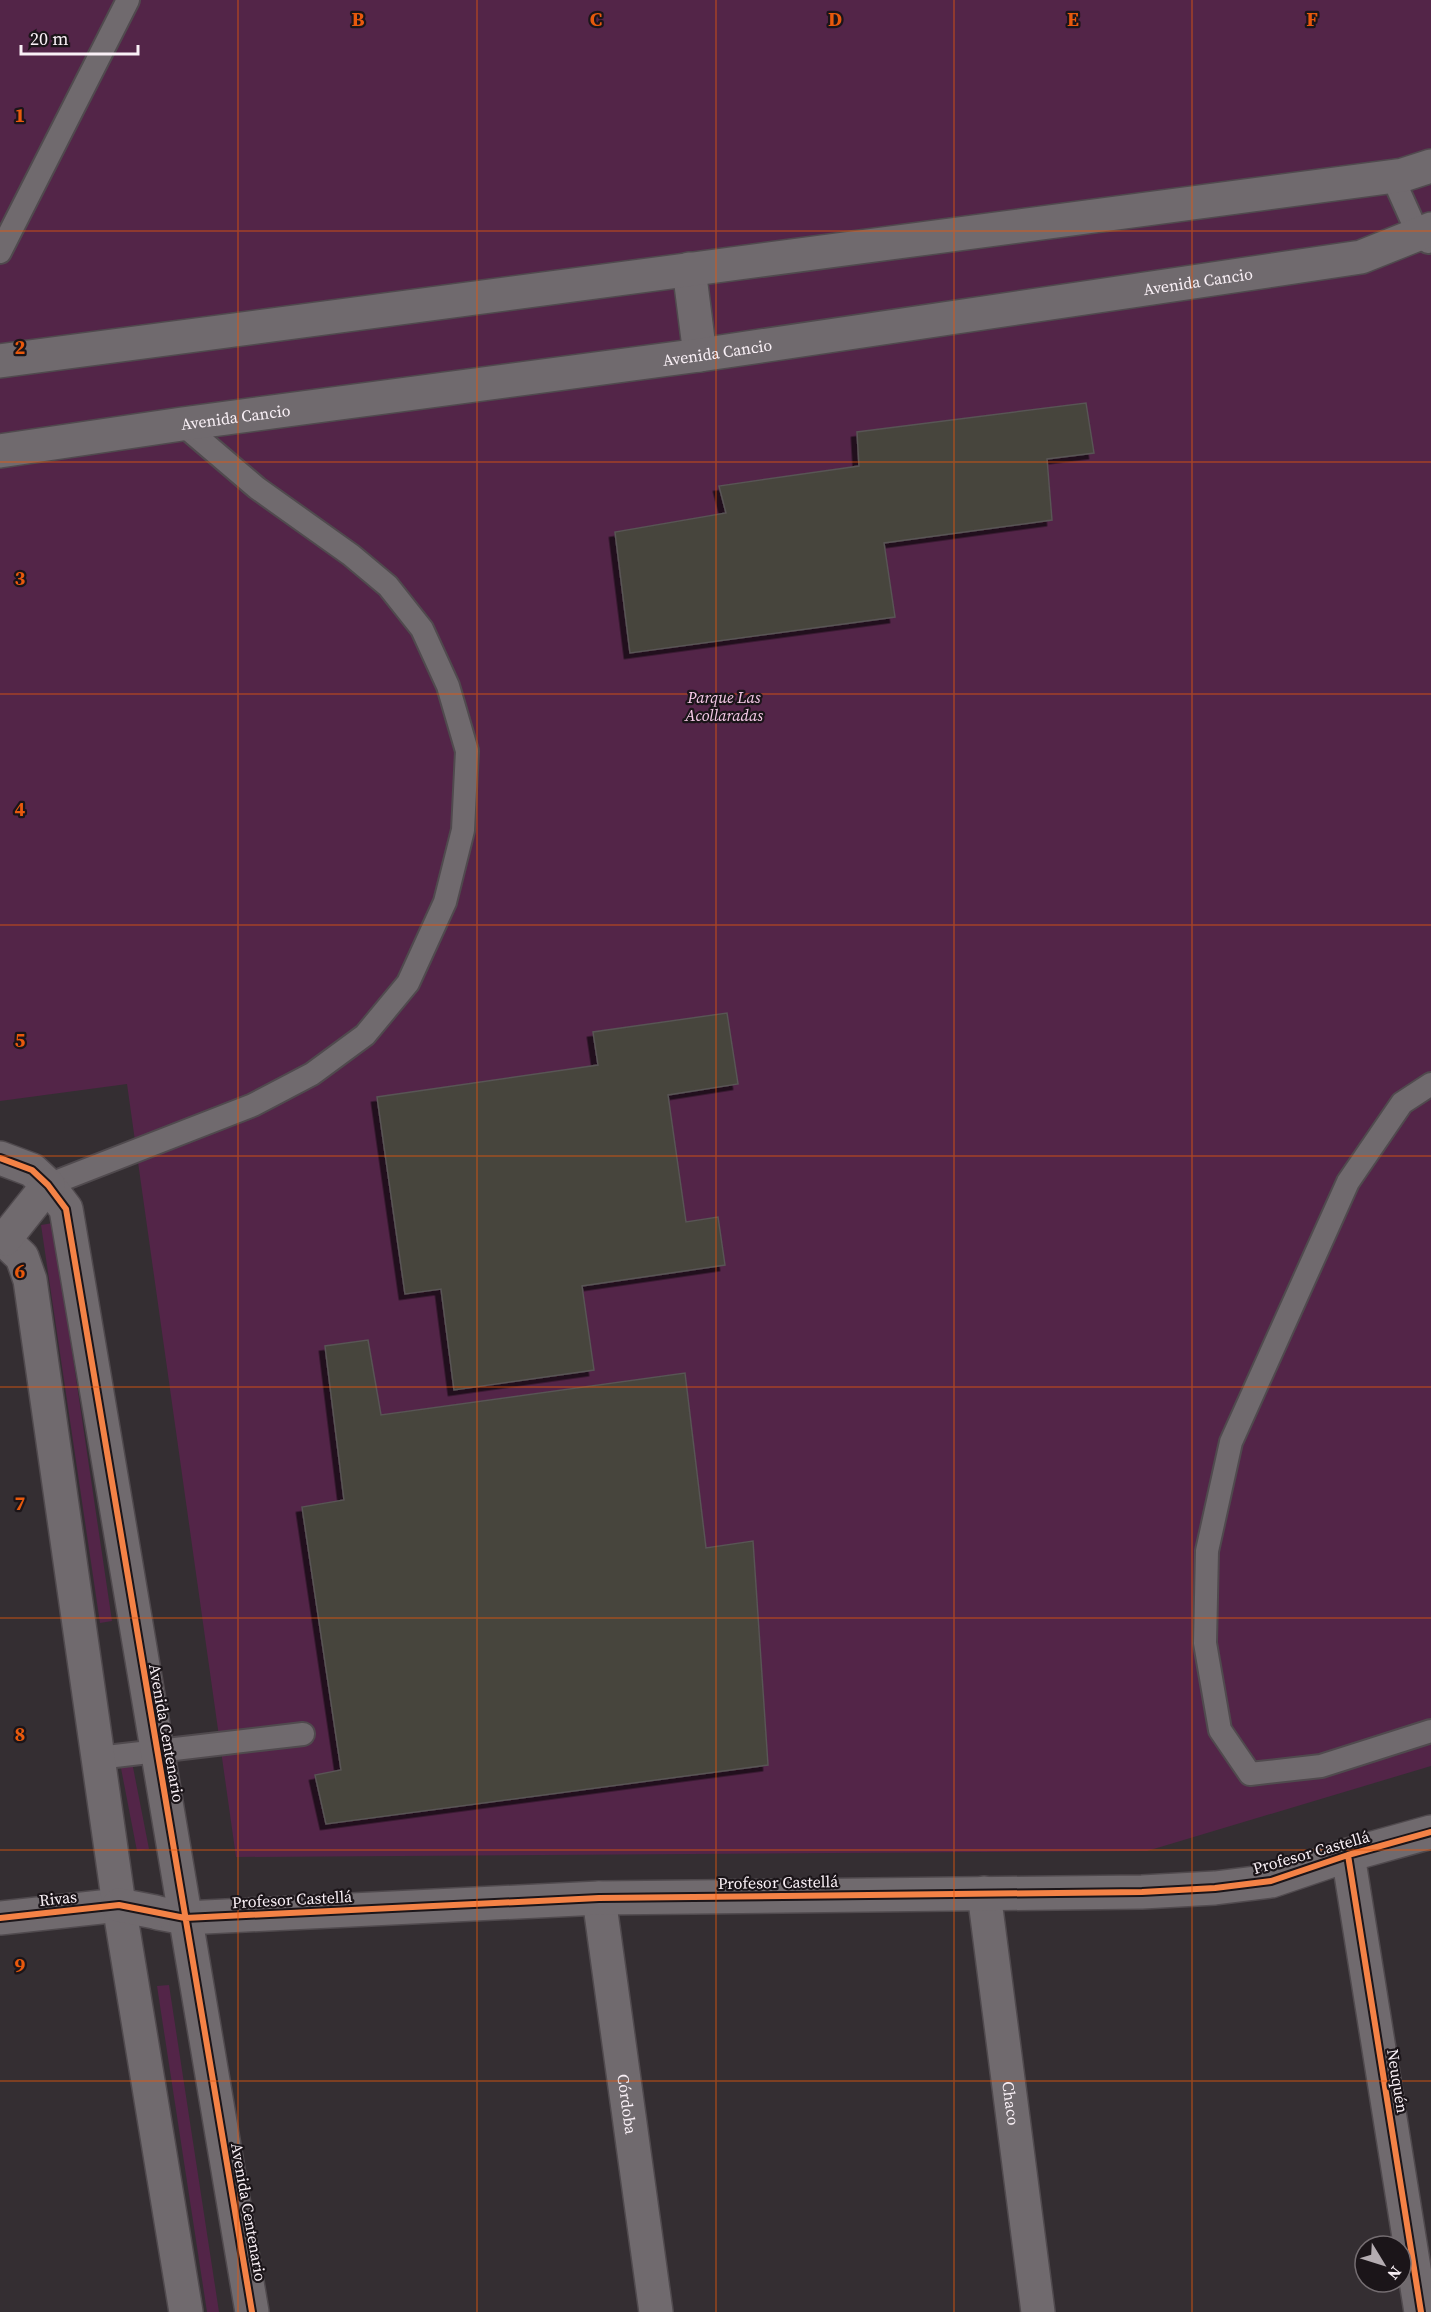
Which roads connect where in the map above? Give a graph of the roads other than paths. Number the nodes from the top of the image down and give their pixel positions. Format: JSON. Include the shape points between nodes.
{"nodes":[{"id":1,"x":128,"y":0,"type":"edge"},
{"id":2,"x":1431,"y":166,"type":"edge"},
{"id":3,"x":1392,"y":176,"type":"junction"},
{"id":4,"x":1427,"y":236,"type":"edge"},
{"id":5,"x":0,"y":252,"type":"edge"},
{"id":6,"x":689,"y":269,"type":"junction"},
{"id":7,"x":700,"y":355,"type":"junction"},
{"id":8,"x":0,"y":361,"type":"edge"},
{"id":9,"x":182,"y":424,"type":"junction"},
{"id":10,"x":0,"y":451,"type":"edge"},
{"id":11,"x":1431,"y":1084,"type":"edge"},
{"id":12,"x":0,"y":1158,"type":"edge"},
{"id":13,"x":40,"y":1177,"type":"junction"},
{"id":14,"x":2,"y":1237,"type":"edge"},
{"id":15,"x":1431,"y":1731,"type":"edge"},
{"id":16,"x":303,"y":1734,"type":"dead end"},
{"id":17,"x":156,"y":1751,"type":"junction"},
{"id":18,"x":98,"y":1758,"type":"junction"},
{"id":19,"x":1431,"y":1832,"type":"edge"},
{"id":20,"x":1348,"y":1855,"type":"junction"},
{"id":21,"x":984,"y":1893,"type":"junction"},
{"id":22,"x":598,"y":1898,"type":"junction"},
{"id":23,"x":119,"y":1905,"type":"junction"},
{"id":24,"x":170,"y":1915,"type":"junction"},
{"id":25,"x":0,"y":1918,"type":"edge"},
{"id":26,"x":186,"y":2312,"type":"edge"},
{"id":27,"x":252,"y":2312,"type":"edge"},
{"id":28,"x":656,"y":2312,"type":"edge"},
{"id":29,"x":1038,"y":2312,"type":"edge"},
{"id":30,"x":1421,"y":2312,"type":"edge"}],
"edges":[{"from":1,"to":5,"type":"lane"},
{"from":2,"to":3,"type":"street"},
{"from":3,"to":4,"type":"lane"},
{"from":3,"to":6,"type":"street"},
{"from":4,"to":7,"type":"street","name":"Avenida Cancio","via":[[1361,256]]},
{"from":6,"to":7,"type":"street"},
{"from":6,"to":8,"type":"street"},
{"from":7,"to":9,"type":"street","name":"Avenida Cancio"},
{"from":9,"to":10,"type":"street","name":"Avenida Cancio"},
{"from":9,"to":13,"type":"lane","via":[[257,488],[388,586],[422,629],[448,686],[467,751],[464,830],[445,902],[408,983],[365,1035],[312,1074],[253,1105]]},
{"from":11,"to":15,"type":"lane","via":[[1402,1102],[1348,1182],[1231,1442],[1207,1551],[1205,1644],[1220,1730],[1250,1774],[1321,1766]]},
{"from":12,"to":13,"type":"street"},
{"from":13,"to":14,"type":"street"},
{"from":13,"to":17,"type":"street","name":"Avenida Centenario","via":[[66,1209]]},
{"from":14,"to":18,"type":"street","via":[[22,1257],[30,1280]]},
{"from":16,"to":17,"type":"lane"},
{"from":17,"to":18,"type":"lane"},
{"from":17,"to":24,"type":"street","name":"Avenida Centenario"},
{"from":18,"to":23,"type":"street"},
{"from":19,"to":20,"type":"street","name":"Profesor Castellá"},
{"from":20,"to":21,"type":"street","name":"Profesor Castellá","via":[[1271,1881],[1215,1888],[1142,1893]]},
{"from":20,"to":30,"type":"street","name":"Neuquén"},
{"from":21,"to":22,"type":"street","name":"Profesor Castellá"},
{"from":21,"to":29,"type":"street","name":"Chaco"},
{"from":22,"to":24,"type":"street","name":"Profesor Castellá"},
{"from":22,"to":28,"type":"street","name":"Córdoba"},
{"from":23,"to":24,"type":"street","name":"Profesor Castellá"},
{"from":23,"to":25,"type":"street","name":"Rivas"},
{"from":23,"to":26,"type":"street"},
{"from":24,"to":27,"type":"street","name":"Avenida Centenario"}]}
